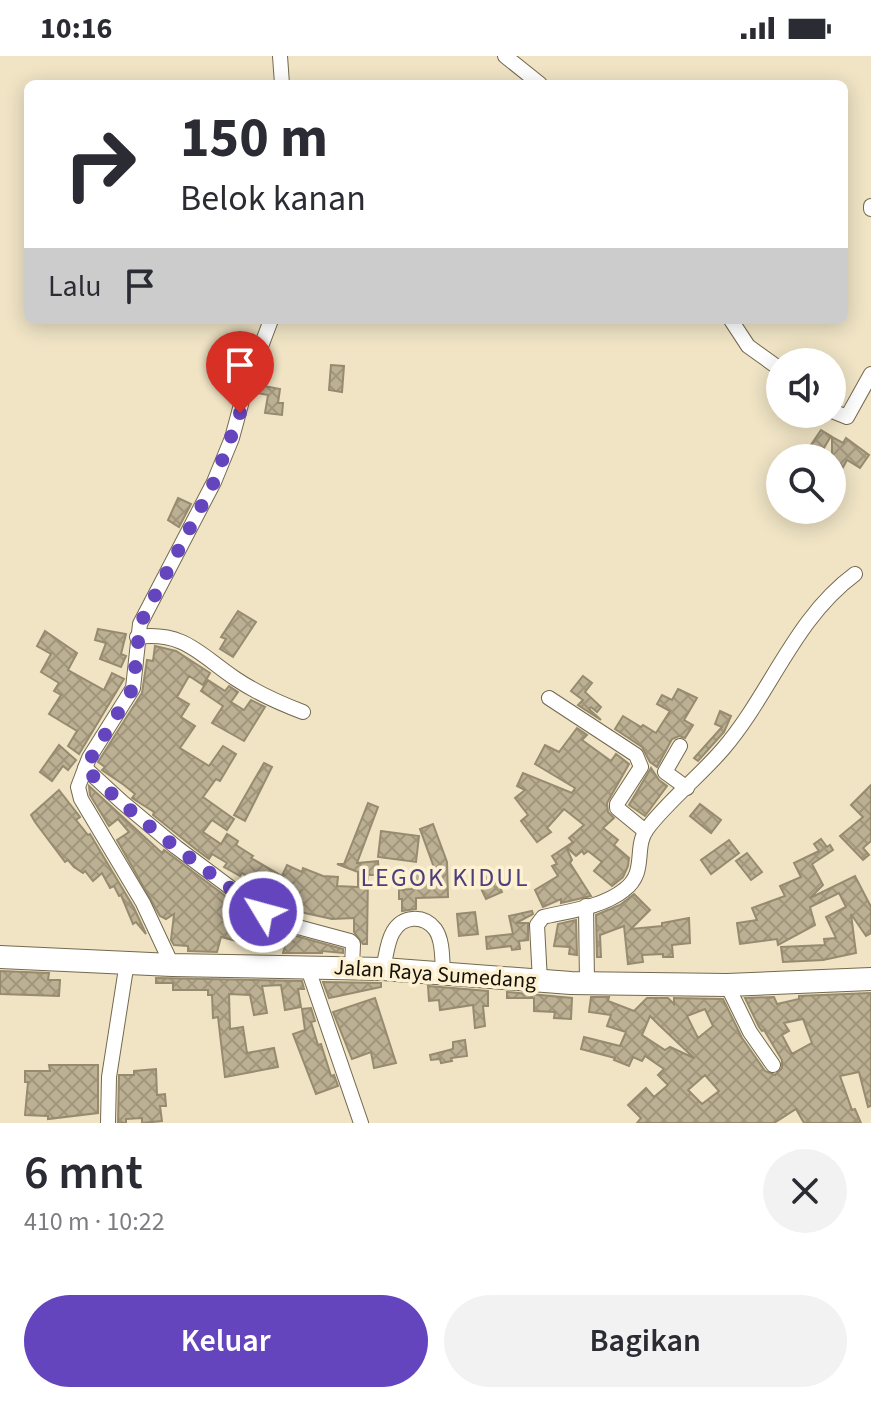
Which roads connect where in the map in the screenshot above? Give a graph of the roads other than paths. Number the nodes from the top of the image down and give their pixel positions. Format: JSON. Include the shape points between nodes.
{"nodes":[{"id":1,"x":280,"y":56,"type":"edge"},
{"id":2,"x":505,"y":56,"type":"edge"},
{"id":3,"x":282,"y":80,"type":"edge"},
{"id":4,"x":535,"y":80,"type":"edge"},
{"id":5,"x":269,"y":324,"type":"edge"},
{"id":6,"x":734,"y":324,"type":"edge"},
{"id":7,"x":766,"y":359,"type":"edge"},
{"id":8,"x":871,"y":374,"type":"edge"},
{"id":9,"x":846,"y":417,"type":"edge"},
{"id":10,"x":855,"y":574,"type":"dead end"},
{"id":11,"x":137,"y":637,"type":"junction"},
{"id":12,"x":549,"y":698,"type":"dead end"},
{"id":13,"x":303,"y":712,"type":"dead end"},
{"id":14,"x":680,"y":746,"type":"dead end"},
{"id":15,"x":85,"y":768,"type":"junction"},
{"id":16,"x":687,"y":788,"type":"junction"},
{"id":17,"x":645,"y":831,"type":"junction"},
{"id":18,"x":586,"y":906,"type":"junction"},
{"id":19,"x":0,"y":957,"type":"edge"},
{"id":20,"x":127,"y":962,"type":"junction"},
{"id":21,"x":172,"y":965,"type":"junction"},
{"id":22,"x":307,"y":966,"type":"junction"},
{"id":23,"x":352,"y":967,"type":"junction"},
{"id":24,"x":383,"y":969,"type":"junction"},
{"id":25,"x":443,"y":972,"type":"junction"},
{"id":26,"x":871,"y":979,"type":"edge"},
{"id":27,"x":540,"y":981,"type":"junction"},
{"id":28,"x":587,"y":983,"type":"junction"},
{"id":29,"x":727,"y":985,"type":"junction"},
{"id":30,"x":773,"y":1065,"type":"dead end"},
{"id":31,"x":108,"y":1123,"type":"edge"},
{"id":32,"x":361,"y":1123,"type":"edge"}],
"edges":[{"from":1,"to":3,"type":"street"},
{"from":2,"to":4,"type":"street"},
{"from":5,"to":11,"type":"street","via":[[214,482]]},
{"from":6,"to":7,"type":"street","via":[[748,346]]},
{"from":8,"to":9,"type":"street"},
{"from":10,"to":16,"type":"street","via":[[815,610],[741,725]]},
{"from":11,"to":13,"type":"street","via":[[159,634],[185,642],[262,695]]},
{"from":11,"to":15,"type":"street","via":[[133,688]]},
{"from":12,"to":17,"type":"street","via":[[636,755],[641,767],[617,808]]},
{"from":14,"to":16,"type":"street","via":[[665,772]]},
{"from":15,"to":21,"type":"street","via":[[78,793],[143,903]]},
{"from":15,"to":23,"type":"street","via":[[176,847],[263,912],[283,923],[350,941]]},
{"from":16,"to":17,"type":"street"},
{"from":17,"to":18,"type":"street","via":[[634,880],[616,896]]},
{"from":18,"to":27,"type":"street","via":[[539,920]]},
{"from":18,"to":28,"type":"street"},
{"from":19,"to":20,"type":"highway","name":"Jalan Raya Sumedang"},
{"from":20,"to":21,"type":"highway","name":"Jalan Raya Sumedang"},
{"from":20,"to":31,"type":"street","via":[[109,1077]]},
{"from":21,"to":22,"type":"highway","name":"Jalan Raya Sumedang"},
{"from":22,"to":23,"type":"highway","name":"Jalan Raya Sumedang"},
{"from":22,"to":32,"type":"street"},
{"from":23,"to":24,"type":"highway","name":"Jalan Raya Sumedang"},
{"from":24,"to":25,"type":"highway","name":"Jalan Raya Sumedang"},
{"from":24,"to":25,"type":"street","via":[[391,935],[411,918],[435,929]]},
{"from":25,"to":27,"type":"highway","name":"Jalan Raya Sumedang"},
{"from":26,"to":29,"type":"highway","name":"Jalan Raya Sumedang"},
{"from":27,"to":28,"type":"highway","name":"Jalan Raya Sumedang"},
{"from":28,"to":29,"type":"highway","name":"Jalan Raya Sumedang"},
{"from":29,"to":30,"type":"street"}]}
